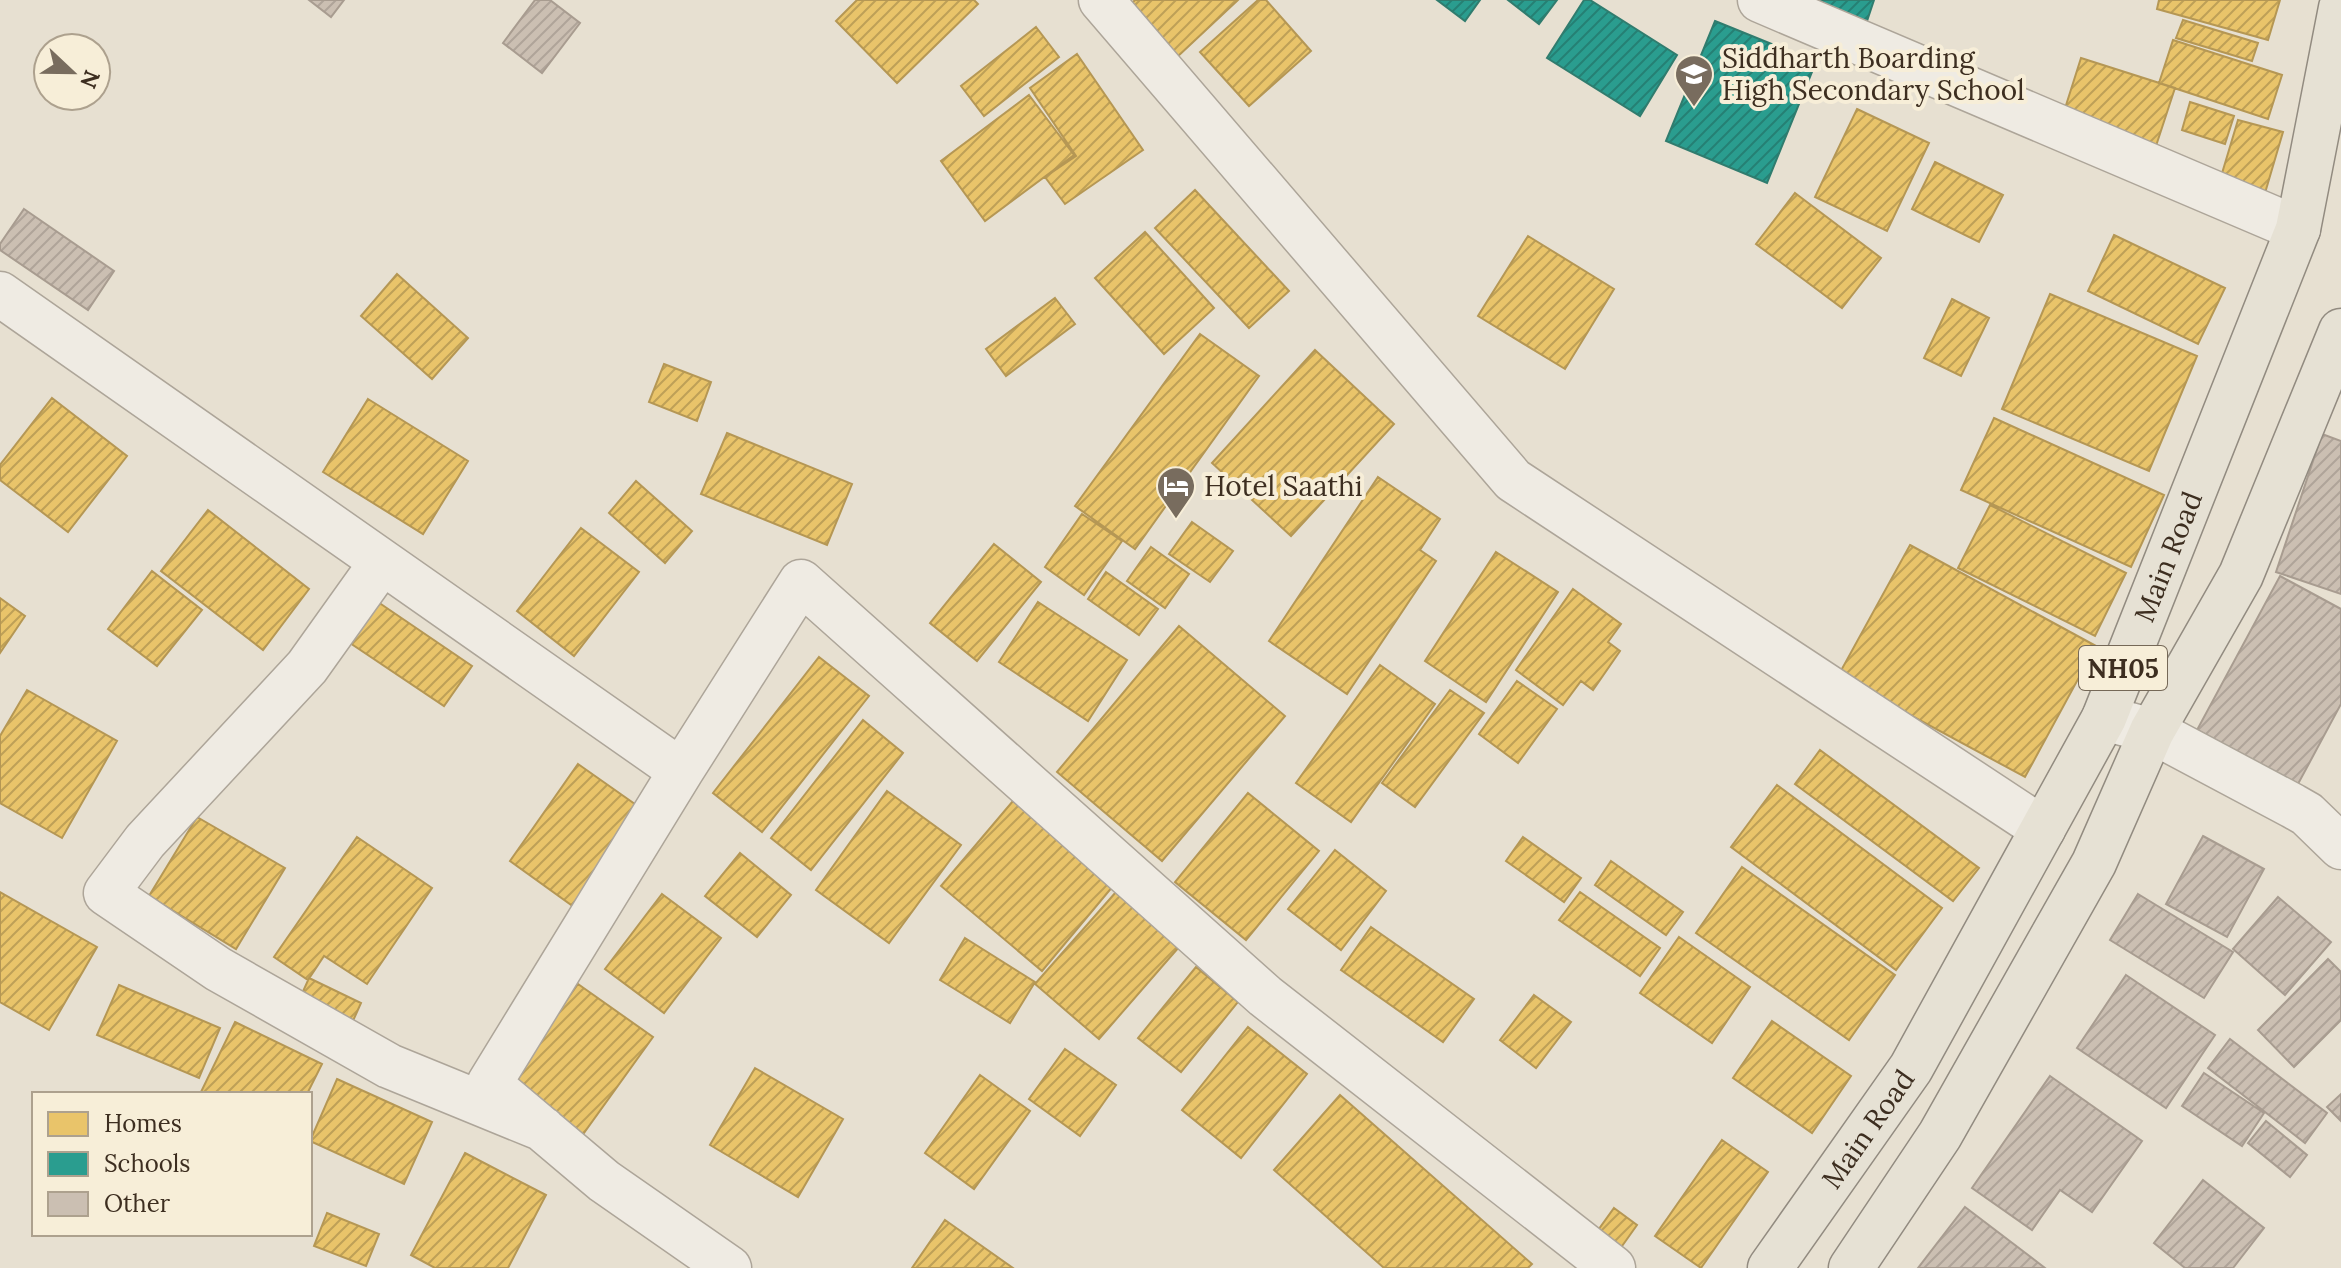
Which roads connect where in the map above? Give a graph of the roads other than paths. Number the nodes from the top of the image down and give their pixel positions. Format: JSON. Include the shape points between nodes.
{"nodes":[{"id":1,"x":1101,"y":0,"type":"edge"},
{"id":2,"x":1760,"y":0,"type":"edge"},
{"id":3,"x":2341,"y":8,"type":"edge"},
{"id":4,"x":2298,"y":229,"type":"junction"},
{"id":5,"x":4,"y":304,"type":"edge"},
{"id":6,"x":2341,"y":331,"type":"edge"},
{"id":7,"x":382,"y":562,"type":"junction"},
{"id":8,"x":2104,"y":718,"type":"junction"},
{"id":9,"x":2152,"y":731,"type":"junction"},
{"id":10,"x":681,"y":771,"type":"junction"},
{"id":11,"x":2043,"y":829,"type":"junction"},
{"id":12,"x":2341,"y":847,"type":"edge"},
{"id":13,"x":543,"y":1129,"type":"junction"},
{"id":14,"x":729,"y":1268,"type":"edge"},
{"id":15,"x":1613,"y":1268,"type":"edge"},
{"id":16,"x":1770,"y":1268,"type":"edge"},
{"id":17,"x":1851,"y":1268,"type":"edge"}],
"edges":[{"from":1,"to":11,"type":"street","via":[[1513,480]]},
{"from":2,"to":4,"type":"street"},
{"from":3,"to":4,"type":"main road","name":"Main Road","number":"NH05"},
{"from":4,"to":8,"type":"main road","name":"Main Road","number":"NH05"},
{"from":5,"to":7,"type":"street"},
{"from":6,"to":9,"type":"main road","number":"NH05","via":[[2241,575]]},
{"from":7,"to":10,"type":"street"},
{"from":7,"to":13,"type":"street","via":[[307,667],[145,841],[106,893],[218,969],[389,1066]]},
{"from":8,"to":9,"type":"street"},
{"from":8,"to":11,"type":"main road","name":"Main Road","number":"NH05"},
{"from":9,"to":12,"type":"street","via":[[2307,814]]},
{"from":9,"to":17,"type":"main road","number":"NH05","via":[[2094,863],[1940,1135]]},
{"from":10,"to":13,"type":"street","via":[[489,1084]]},
{"from":10,"to":15,"type":"street","via":[[801,582],[1265,996]]},
{"from":11,"to":16,"type":"main road","name":"Main Road","number":"NH05","via":[[1911,1068]]},
{"from":13,"to":14,"type":"street","via":[[604,1181]]}]}
